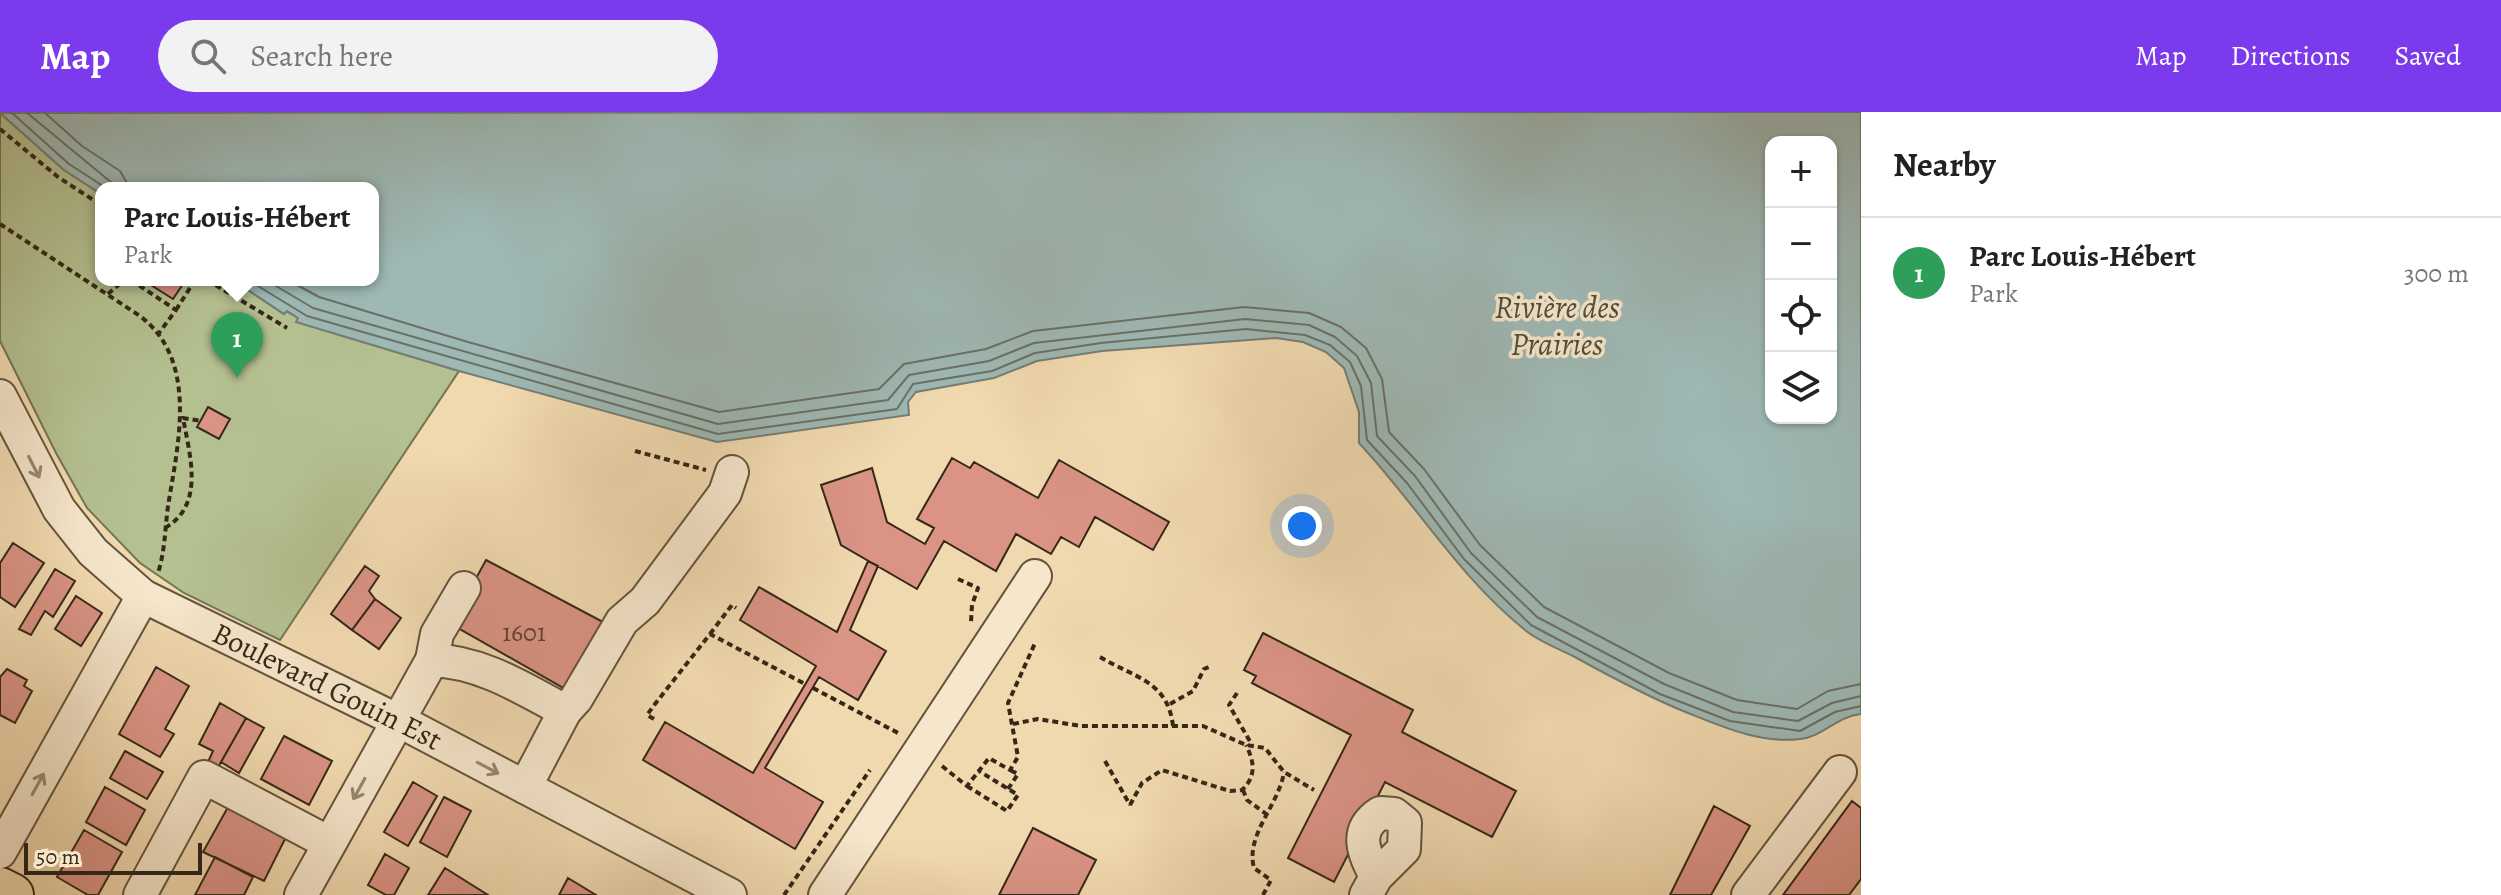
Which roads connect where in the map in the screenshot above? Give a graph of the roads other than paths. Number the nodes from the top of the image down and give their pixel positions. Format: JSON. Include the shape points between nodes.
{"nodes":[{"id":1,"x":0,"y":396,"type":"edge"},
{"id":2,"x":732,"y":472,"type":"road end"},
{"id":3,"x":1035,"y":576,"type":"dead end"},
{"id":4,"x":149,"y":588,"type":"junction"},
{"id":5,"x":464,"y":588,"type":"dead end"},
{"id":6,"x":432,"y":660,"type":"junction"},
{"id":7,"x":565,"y":711,"type":"junction"},
{"id":8,"x":396,"y":720,"type":"junction"},
{"id":9,"x":1840,"y":772,"type":"dead end"},
{"id":10,"x":525,"y":787,"type":"junction"},
{"id":11,"x":329,"y":843,"type":"junction"},
{"id":12,"x":0,"y":852,"type":"edge"},
{"id":13,"x":0,"y":889,"type":"edge"},
{"id":14,"x":12,"y":895,"type":"edge"},
{"id":15,"x":140,"y":895,"type":"edge"},
{"id":16,"x":301,"y":895,"type":"edge"},
{"id":17,"x":730,"y":895,"type":"edge"},
{"id":18,"x":825,"y":895,"type":"edge"},
{"id":19,"x":1748,"y":895,"type":"edge"}],
"edges":[{"from":1,"to":4,"type":"street","name":"Boulevard Gouin Est","one_way":true,"via":[[59,509],[93,552]]},
{"from":2,"to":7,"type":"street","via":[[725,493],[645,601],[622,621]]},
{"from":3,"to":18,"type":"street"},
{"from":4,"to":8,"type":"street","name":"Boulevard Gouin Est"},
{"from":12,"to":4,"type":"street","one_way":true},
{"from":5,"to":6,"type":"street","via":[[437,634]]},
{"from":6,"to":7,"type":"street","via":[[485,670]]},
{"from":6,"to":8,"type":"street"},
{"from":7,"to":10,"type":"street"},
{"from":8,"to":10,"type":"street","name":"Boulevard Gouin Est","one_way":true},
{"from":8,"to":11,"type":"street","one_way":true},
{"from":9,"to":19,"type":"street"},
{"from":10,"to":17,"type":"street","name":"Boulevard Gouin Est"},
{"from":11,"to":15,"type":"street","via":[[204,777]]},
{"from":11,"to":16,"type":"street"},
{"from":13,"to":14,"type":"main road"}]}
